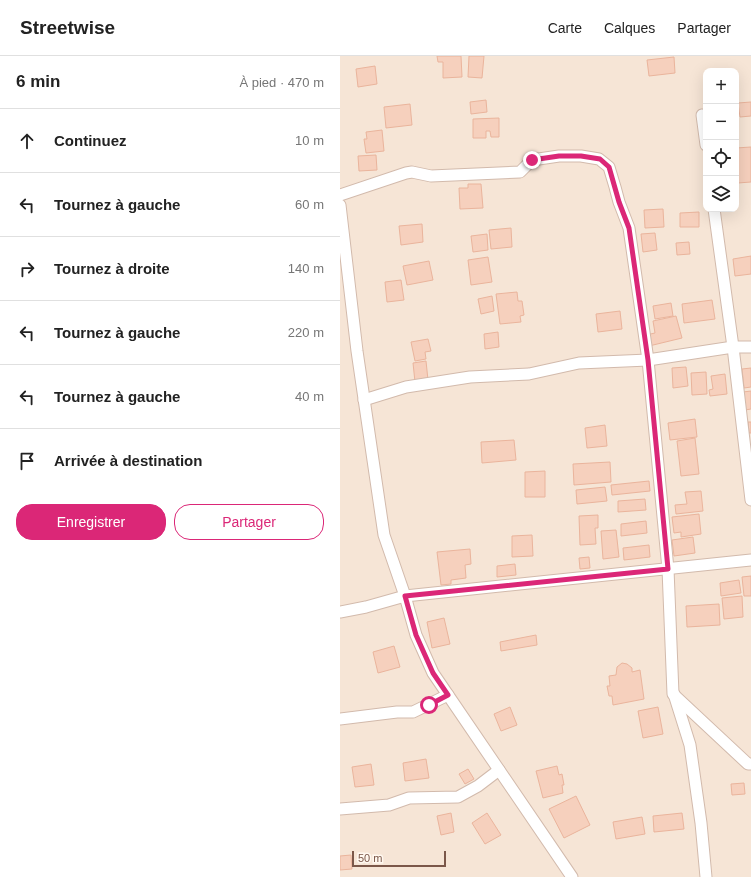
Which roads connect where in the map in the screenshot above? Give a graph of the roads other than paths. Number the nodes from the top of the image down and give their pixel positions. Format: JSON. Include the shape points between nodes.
{"nodes":[{"id":1,"x":702,"y":115,"type":"dead end"},
{"id":2,"x":705,"y":140,"type":"edge"},
{"id":3,"x":340,"y":195,"type":"edge"},
{"id":4,"x":340,"y":205,"type":"edge"},
{"id":5,"x":714,"y":212,"type":"edge"},
{"id":6,"x":733,"y":347,"type":"junction"},
{"id":7,"x":751,"y":347,"type":"edge"},
{"id":8,"x":648,"y":360,"type":"junction"},
{"id":9,"x":364,"y":400,"type":"junction"},
{"id":10,"x":751,"y":500,"type":"edge"},
{"id":11,"x":751,"y":560,"type":"edge"},
{"id":12,"x":668,"y":569,"type":"junction"},
{"id":13,"x":405,"y":596,"type":"junction"},
{"id":14,"x":340,"y":612,"type":"edge"},
{"id":15,"x":673,"y":694,"type":"junction"},
{"id":16,"x":448,"y":695,"type":"junction"},
{"id":17,"x":340,"y":719,"type":"edge"},
{"id":18,"x":751,"y":764,"type":"edge"},
{"id":19,"x":499,"y":770,"type":"junction"},
{"id":20,"x":340,"y":809,"type":"edge"},
{"id":21,"x":572,"y":877,"type":"edge"},
{"id":22,"x":706,"y":877,"type":"edge"}],
"edges":[{"from":1,"to":2,"type":"street"},
{"from":3,"to":8,"type":"street","via":[[412,172],[431,176],[520,172],[532,160],[559,156],[600,159],[609,167],[629,228]]},
{"from":4,"to":9,"type":"street"},
{"from":5,"to":6,"type":"street"},
{"from":6,"to":7,"type":"street"},
{"from":6,"to":8,"type":"street"},
{"from":6,"to":10,"type":"street"},
{"from":8,"to":9,"type":"street","via":[[579,363],[528,374],[470,377],[406,387]]},
{"from":8,"to":12,"type":"street"},
{"from":9,"to":13,"type":"street","via":[[384,535]]},
{"from":11,"to":12,"type":"street"},
{"from":12,"to":13,"type":"street"},
{"from":12,"to":15,"type":"street"},
{"from":13,"to":14,"type":"street"},
{"from":13,"to":16,"type":"street","via":[[416,635],[433,673]]},
{"from":15,"to":18,"type":"street","via":[[748,764]]},
{"from":15,"to":22,"type":"street","via":[[690,745]]},
{"from":16,"to":17,"type":"street","via":[[413,712]]},
{"from":16,"to":19,"type":"street"},
{"from":19,"to":20,"type":"street","via":[[458,798],[409,798],[389,805]]},
{"from":19,"to":21,"type":"street"}]}
